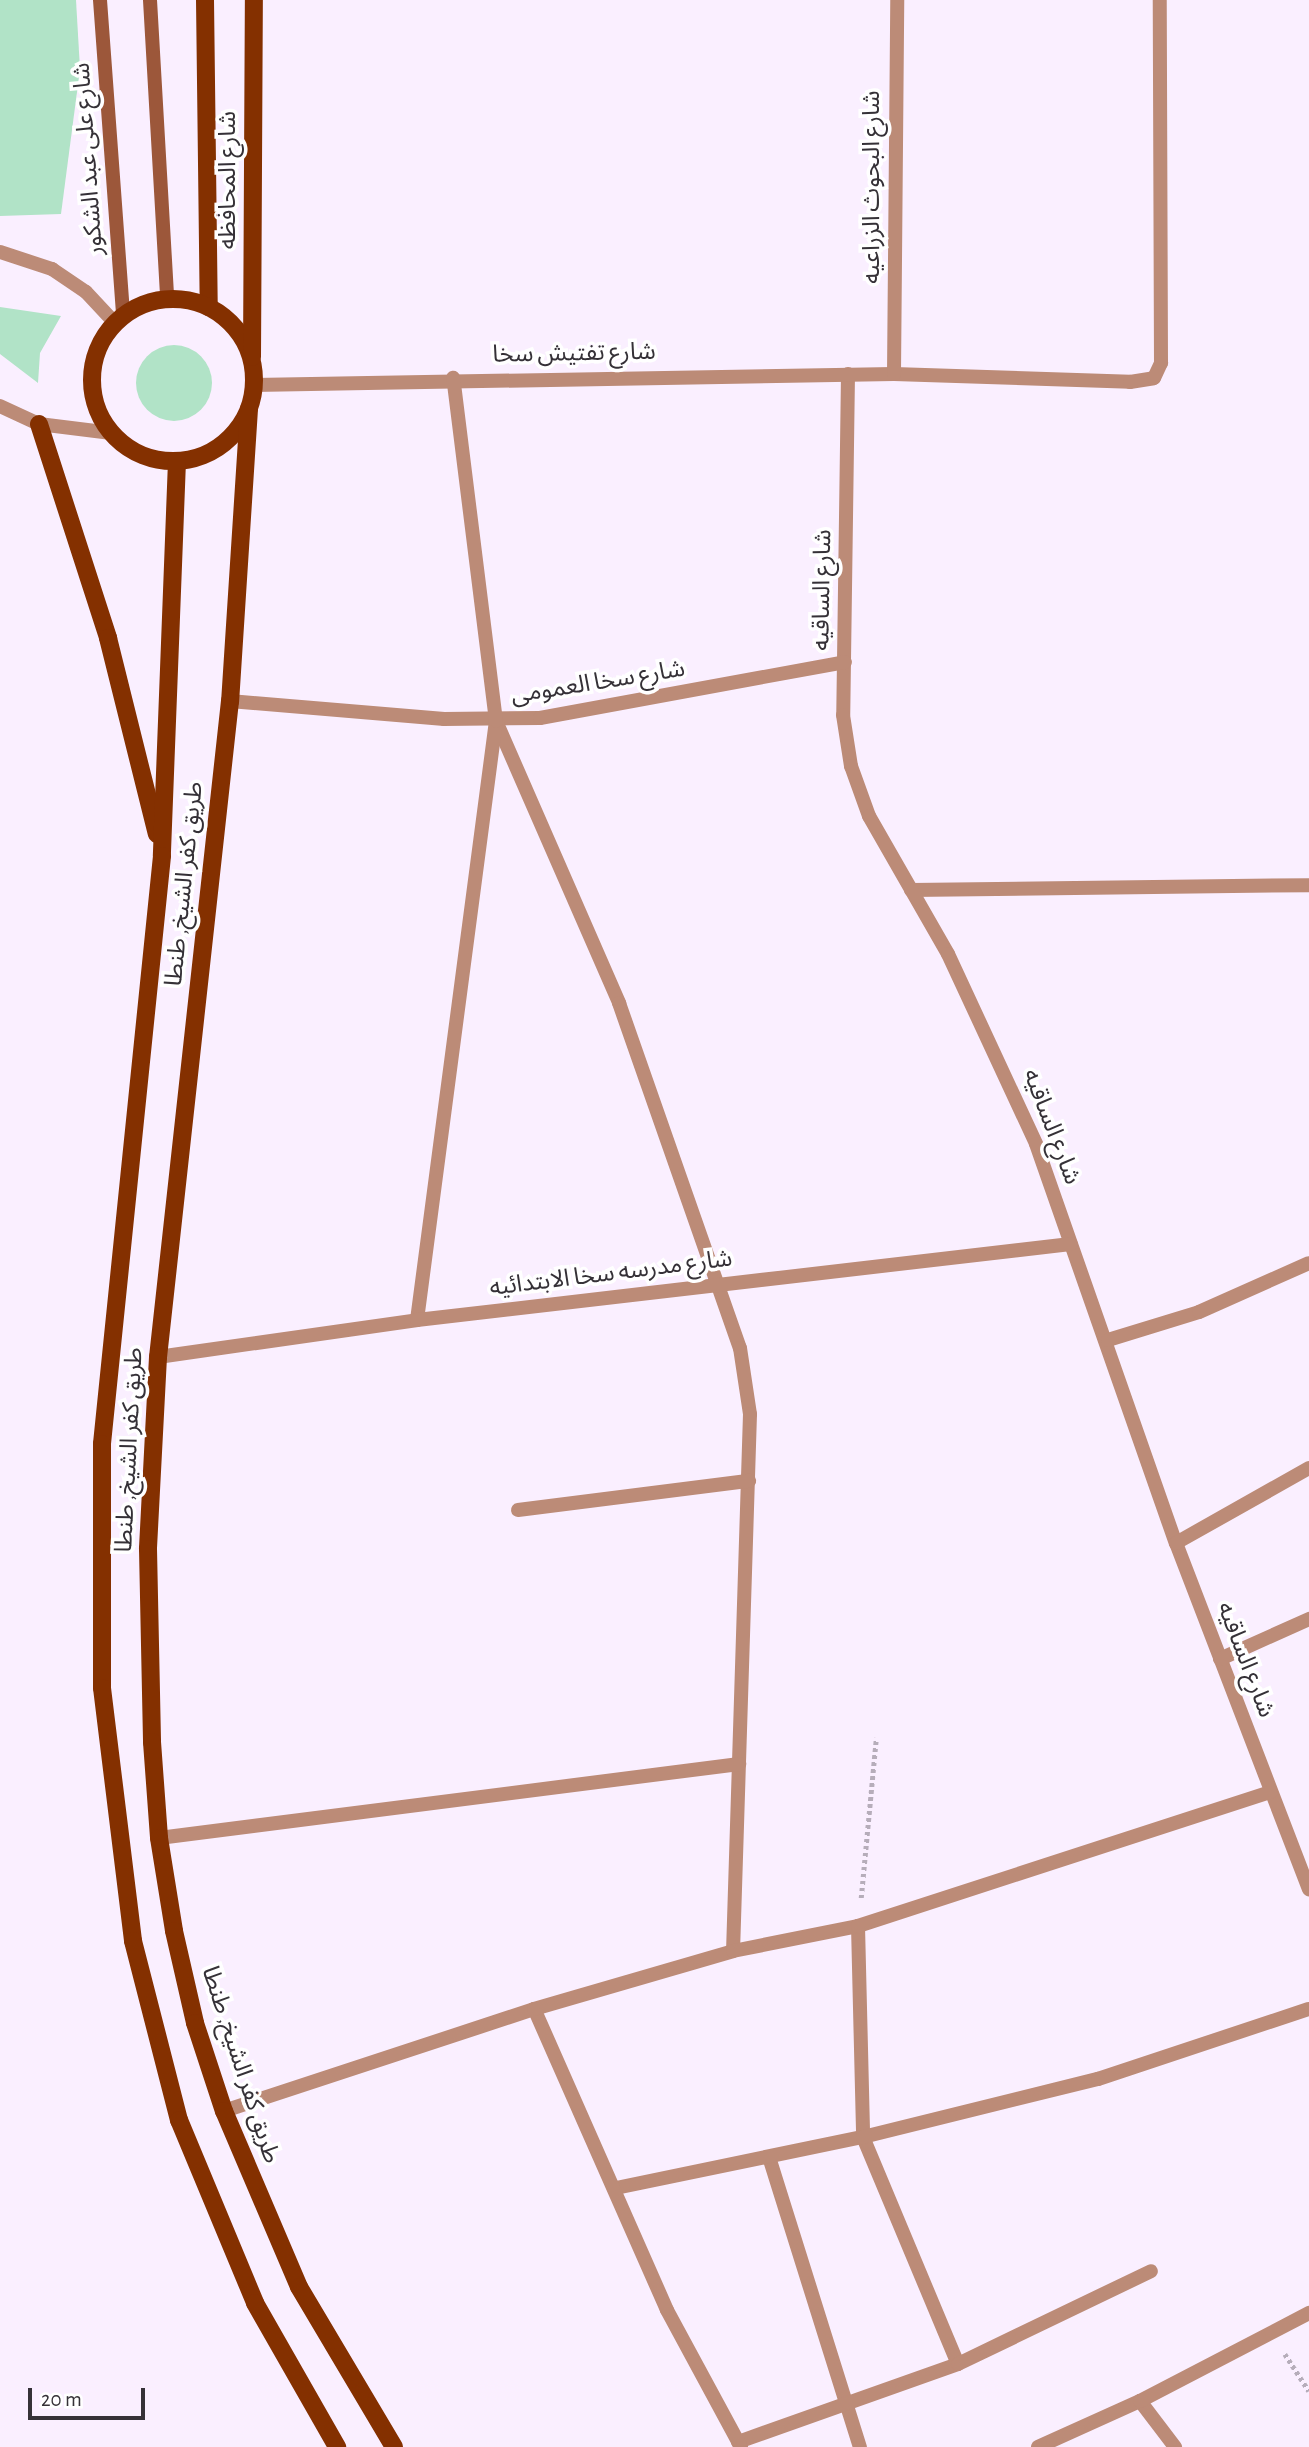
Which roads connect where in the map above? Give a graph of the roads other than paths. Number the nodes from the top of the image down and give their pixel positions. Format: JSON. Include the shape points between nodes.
{"nodes":[{"id":1,"x":100,"y":0,"type":"edge"},
{"id":2,"x":150,"y":0,"type":"edge"},
{"id":3,"x":205,"y":0,"type":"edge"},
{"id":4,"x":254,"y":0,"type":"edge"},
{"id":5,"x":897,"y":0,"type":"edge"},
{"id":6,"x":1160,"y":0,"type":"edge"},
{"id":7,"x":0,"y":252,"type":"edge"},
{"id":8,"x":167,"y":298,"type":"junction"},
{"id":9,"x":209,"y":307,"type":"junction"},
{"id":10,"x":119,"y":319,"type":"junction"},
{"id":11,"x":252,"y":360,"type":"junction"},
{"id":12,"x":848,"y":374,"type":"junction"},
{"id":13,"x":894,"y":374,"type":"junction"},
{"id":14,"x":453,"y":378,"type":"junction"},
{"id":15,"x":254,"y":385,"type":"junction"},
{"id":16,"x":0,"y":407,"type":"edge"},
{"id":17,"x":249,"y":409,"type":"junction"},
{"id":18,"x":39,"y":424,"type":"junction"},
{"id":19,"x":111,"y":433,"type":"junction"},
{"id":20,"x":177,"y":461,"type":"junction"},
{"id":21,"x":845,"y":662,"type":"junction"},
{"id":22,"x":230,"y":701,"type":"junction"},
{"id":23,"x":496,"y":721,"type":"junction"},
{"id":24,"x":162,"y":856,"type":"junction"},
{"id":25,"x":1309,"y":885,"type":"edge"},
{"id":26,"x":911,"y":890,"type":"junction"},
{"id":27,"x":1071,"y":1244,"type":"junction"},
{"id":28,"x":1309,"y":1263,"type":"edge"},
{"id":29,"x":720,"y":1284,"type":"junction"},
{"id":30,"x":416,"y":1320,"type":"junction"},
{"id":31,"x":1108,"y":1340,"type":"junction"},
{"id":32,"x":158,"y":1357,"type":"junction"},
{"id":33,"x":1309,"y":1468,"type":"edge"},
{"id":34,"x":749,"y":1481,"type":"junction"},
{"id":35,"x":518,"y":1510,"type":"dead end"},
{"id":36,"x":1176,"y":1543,"type":"junction"},
{"id":37,"x":1309,"y":1619,"type":"edge"},
{"id":38,"x":1220,"y":1659,"type":"junction"},
{"id":39,"x":739,"y":1764,"type":"junction"},
{"id":40,"x":1271,"y":1792,"type":"junction"},
{"id":41,"x":159,"y":1838,"type":"junction"},
{"id":42,"x":1309,"y":1889,"type":"edge"},
{"id":43,"x":858,"y":1926,"type":"junction"},
{"id":44,"x":733,"y":1951,"type":"junction"},
{"id":45,"x":534,"y":2009,"type":"junction"},
{"id":46,"x":1309,"y":2009,"type":"edge"},
{"id":47,"x":224,"y":2111,"type":"junction"},
{"id":48,"x":863,"y":2137,"type":"junction"},
{"id":49,"x":769,"y":2157,"type":"junction"},
{"id":50,"x":615,"y":2188,"type":"junction"},
{"id":51,"x":1151,"y":2272,"type":"dead end"},
{"id":52,"x":1309,"y":2313,"type":"edge"},
{"id":53,"x":958,"y":2364,"type":"junction"},
{"id":54,"x":1140,"y":2400,"type":"junction"},
{"id":55,"x":847,"y":2404,"type":"junction"},
{"id":56,"x":739,"y":2444,"type":"edge"},
{"id":57,"x":337,"y":2447,"type":"edge"},
{"id":58,"x":394,"y":2447,"type":"edge"},
{"id":59,"x":860,"y":2447,"type":"edge"},
{"id":60,"x":1038,"y":2447,"type":"edge"},
{"id":61,"x":1175,"y":2447,"type":"edge"}],
"edges":[{"from":1,"to":10,"type":"main road","name":"شارع على عبد الشكور"},
{"from":2,"to":8,"type":"main road"},
{"from":3,"to":9,"type":"main road","name":"شارع المحافظه"},
{"from":4,"to":11,"type":"main road","name":"شارع المحافظه"},
{"from":5,"to":13,"type":"street","name":"شارع البحوث الزراعيه"},
{"from":6,"to":13,"type":"street","name":"شارع تفتيش سخا","via":[[1161,363],[1154,378],[1130,382]]},
{"from":7,"to":10,"type":"street","via":[[52,270]]},
{"from":8,"to":9,"type":"main road"},
{"from":8,"to":10,"type":"main road"},
{"from":9,"to":11,"type":"main road","via":[[237,329]]},
{"from":10,"to":19,"type":"main road","via":[[97,348],[91,377],[96,407]]},
{"from":11,"to":15,"type":"main road"},
{"from":12,"to":13,"type":"street","name":"شارع تفتيش سخا"},
{"from":12,"to":14,"type":"street","name":"شارع تفتيش سخا"},
{"from":12,"to":21,"type":"street","name":"شارع الساقيه"},
{"from":14,"to":15,"type":"street","name":"شارع تفتيش سخا"},
{"from":14,"to":23,"type":"street"},
{"from":15,"to":17,"type":"main road"},
{"from":16,"to":18,"type":"street"},
{"from":17,"to":20,"type":"main road","via":[[221,446]]},
{"from":17,"to":22,"type":"main road","name":"طريق كفر الشيخ, طنطا"},
{"from":18,"to":19,"type":"street"},
{"from":18,"to":24,"type":"main road","via":[[108,638]]},
{"from":19,"to":20,"type":"main road","via":[[153,459]]},
{"from":20,"to":24,"type":"main road","name":"طريق كفر الشيخ, طنطا"},
{"from":21,"to":23,"type":"street","name":"شارع سخا العمومى","via":[[583,713]]},
{"from":21,"to":26,"type":"street","name":"شارع الساقيه","via":[[843,715],[851,766],[869,817]]},
{"from":22,"to":23,"type":"street","name":"شارع سخا العمومى"},
{"from":22,"to":32,"type":"main road","name":"طريق كفر الشيخ, طنطا"},
{"from":23,"to":29,"type":"street","via":[[619,1003]]},
{"from":23,"to":30,"type":"street"},
{"from":24,"to":57,"type":"main road","name":"طريق كفر الشيخ, طنطا","via":[[102,1444],[99,1607],[109,1769],[132,1941],[178,2120],[255,2303]]},
{"from":25,"to":26,"type":"street"},
{"from":26,"to":27,"type":"street","name":"شارع الساقيه","via":[[995,1048],[1036,1144]]},
{"from":27,"to":29,"type":"street","name":"شارع مدرسه سخا الابتدائيه"},
{"from":27,"to":31,"type":"street","name":"شارع الساقيه"},
{"from":28,"to":31,"type":"street","via":[[1199,1312]]},
{"from":29,"to":30,"type":"street","name":"شارع مدرسه سخا الابتدائيه"},
{"from":29,"to":34,"type":"street","via":[[740,1348],[750,1414]]},
{"from":30,"to":32,"type":"street","name":"شارع مدرسه سخا الابتدائيه"},
{"from":31,"to":36,"type":"street","name":"شارع الساقيه"},
{"from":32,"to":41,"type":"main road","name":"طريق كفر الشيخ, طنطا","via":[[148,1646]]},
{"from":33,"to":36,"type":"street"},
{"from":34,"to":35,"type":"street"},
{"from":34,"to":39,"type":"street"},
{"from":36,"to":38,"type":"street","name":"شارع الساقيه"},
{"from":37,"to":38,"type":"street"},
{"from":38,"to":40,"type":"street","name":"شارع الساقيه"},
{"from":39,"to":41,"type":"street"},
{"from":39,"to":44,"type":"street"},
{"from":40,"to":42,"type":"street","name":"شارع الساقيه"},
{"from":40,"to":43,"type":"street"},
{"from":41,"to":47,"type":"main road","name":"طريق كفر الشيخ, طنطا","via":[[195,2023]]},
{"from":43,"to":44,"type":"street"},
{"from":43,"to":48,"type":"street"},
{"from":44,"to":45,"type":"street"},
{"from":45,"to":47,"type":"street"},
{"from":45,"to":50,"type":"street"},
{"from":46,"to":48,"type":"street","via":[[1098,2079]]},
{"from":47,"to":58,"type":"main road","name":"طريق كفر الشيخ, طنطا","via":[[299,2287]]},
{"from":48,"to":49,"type":"street"},
{"from":48,"to":53,"type":"street"},
{"from":49,"to":50,"type":"street"},
{"from":49,"to":55,"type":"street"},
{"from":50,"to":56,"type":"street","via":[[667,2311]]},
{"from":51,"to":53,"type":"street"},
{"from":52,"to":54,"type":"street"},
{"from":53,"to":55,"type":"street"},
{"from":54,"to":60,"type":"street"},
{"from":54,"to":61,"type":"street"},
{"from":55,"to":56,"type":"street"},
{"from":55,"to":59,"type":"street"}]}
